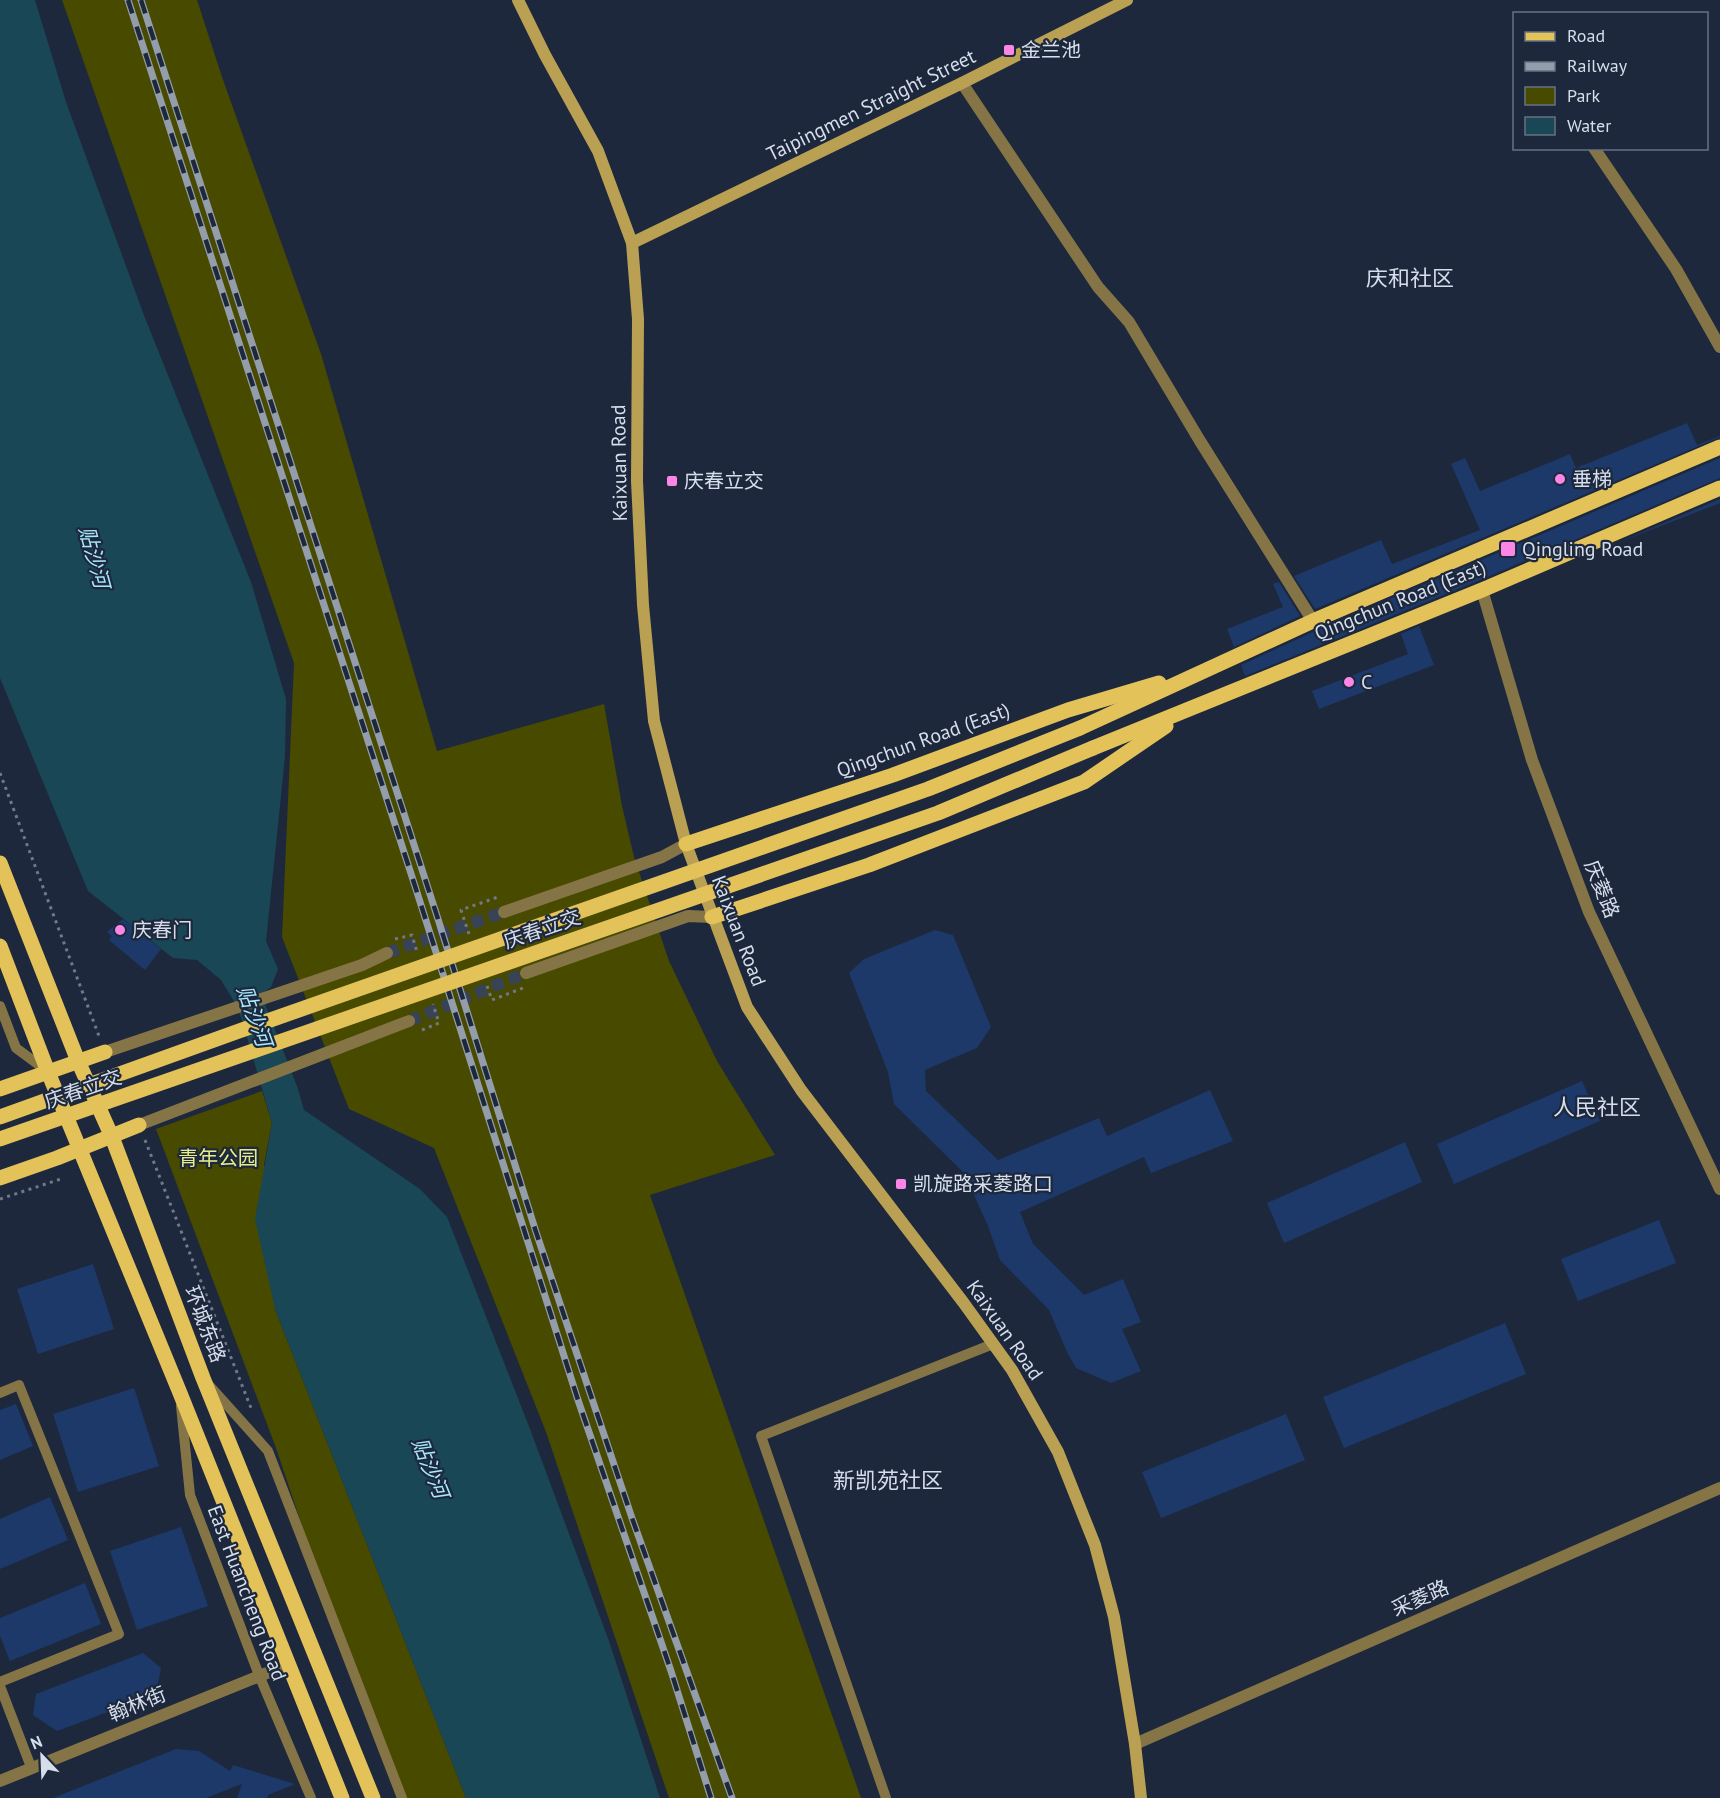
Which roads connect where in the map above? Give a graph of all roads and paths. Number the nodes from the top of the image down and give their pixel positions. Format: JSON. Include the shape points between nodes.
{"nodes":[{"id":1,"x":518,"y":0,"type":"edge"},
{"id":2,"x":1127,"y":0,"type":"edge"},
{"id":3,"x":1111,"y":4,"type":"edge"},
{"id":4,"x":962,"y":83,"type":"junction"},
{"id":5,"x":1595,"y":150,"type":"edge"},
{"id":6,"x":632,"y":243,"type":"junction"},
{"id":7,"x":1720,"y":347,"type":"edge"},
{"id":8,"x":1720,"y":447,"type":"edge"},
{"id":9,"x":1720,"y":488,"type":"edge"},
{"id":10,"x":1482,"y":590,"type":"junction"},
{"id":11,"x":1313,"y":621,"type":"junction"},
{"id":12,"x":1210,"y":668,"type":"junction"},
{"id":13,"x":1195,"y":706,"type":"junction"},
{"id":14,"x":1080,"y":728,"type":"joint"},
{"id":15,"x":1093,"y":748,"type":"joint"},
{"id":16,"x":686,"y":844,"type":"junction"},
{"id":17,"x":0,"y":863,"type":"edge"},
{"id":18,"x":504,"y":912,"type":"tunnel mouth"},
{"id":19,"x":712,"y":917,"type":"junction"},
{"id":20,"x":0,"y":946,"type":"edge"},
{"id":21,"x":387,"y":953,"type":"tunnel mouth"},
{"id":22,"x":526,"y":973,"type":"tunnel mouth"},
{"id":23,"x":0,"y":1006,"type":"edge"},
{"id":24,"x":409,"y":1021,"type":"tunnel mouth"},
{"id":25,"x":105,"y":1052,"type":"joint"},
{"id":26,"x":78,"y":1061,"type":"junction"},
{"id":27,"x":48,"y":1072,"type":"junction"},
{"id":28,"x":0,"y":1089,"type":"edge"},
{"id":29,"x":0,"y":1117,"type":"edge"},
{"id":30,"x":139,"y":1125,"type":"joint"},
{"id":31,"x":112,"y":1137,"type":"junction"},
{"id":32,"x":0,"y":1139,"type":"edge"},
{"id":33,"x":80,"y":1148,"type":"junction"},
{"id":34,"x":0,"y":1178,"type":"edge"},
{"id":35,"x":63,"y":1178,"type":"dead end"},
{"id":36,"x":1720,"y":1189,"type":"edge"},
{"id":37,"x":0,"y":1199,"type":"edge"},
{"id":38,"x":993,"y":1344,"type":"junction"},
{"id":39,"x":203,"y":1378,"type":"junction"},
{"id":40,"x":0,"y":1393,"type":"edge"},
{"id":41,"x":180,"y":1393,"type":"junction"},
{"id":42,"x":1720,"y":1488,"type":"edge"},
{"id":43,"x":289,"y":1664,"type":"junction"},
{"id":44,"x":259,"y":1675,"type":"junction"},
{"id":45,"x":0,"y":1684,"type":"edge"},
{"id":46,"x":1135,"y":1744,"type":"junction"},
{"id":47,"x":31,"y":1767,"type":"junction"},
{"id":48,"x":0,"y":1781,"type":"edge"},
{"id":49,"x":311,"y":1798,"type":"edge"},
{"id":50,"x":342,"y":1798,"type":"edge"},
{"id":51,"x":373,"y":1798,"type":"edge"},
{"id":52,"x":402,"y":1798,"type":"edge"},
{"id":53,"x":886,"y":1798,"type":"edge"},
{"id":54,"x":1141,"y":1798,"type":"edge"}],
"edges":[{"from":1,"to":6,"type":"main road","name":"Kaixuan Road","via":[[598,151]]},
{"from":2,"to":3,"type":"main road","name":"Taipingmen Straight Street"},
{"from":3,"to":4,"type":"main road","name":"Taipingmen Straight Street"},
{"from":4,"to":6,"type":"main road","name":"Taipingmen Straight Street"},
{"from":4,"to":11,"type":"street","via":[[1098,287],[1129,321]]},
{"from":5,"to":7,"type":"street","via":[[1676,268]]},
{"from":6,"to":16,"type":"main road","name":"Kaixuan Road","via":[[638,319],[637,481],[643,605],[654,721]]},
{"from":8,"to":11,"type":"main road","name":"Qingchun Road (East)"},
{"from":9,"to":10,"type":"main road","name":"Qingchun Road (East)"},
{"from":10,"to":13,"type":"main road","name":"Qingchun Road (East)"},
{"from":10,"to":36,"type":"street","name":"庆菱路","via":[[1532,760],[1589,912]]},
{"from":11,"to":12,"type":"main road","name":"Qingchun Road (East)"},
{"from":12,"to":14,"type":"main road","name":"Qingchun Road (East)"},
{"from":12,"to":16,"type":"main road","name":"Qingchun Road (East)","via":[[1068,710],[893,775]]},
{"from":13,"to":15,"type":"main road","name":"Qingchun Road (East)"},
{"from":13,"to":19,"type":"main road","name":"Qingchun Road (East)","via":[[1084,782],[869,865]]},
{"from":14,"to":29,"type":"main road","name":"庆春立交","bridge":true,"via":[[928,789]]},
{"from":15,"to":32,"type":"main road","name":"庆春立交","bridge":true,"via":[[938,813]]},
{"from":16,"to":18,"type":"street","via":[[662,857]]},
{"from":16,"to":19,"type":"main road","name":"Kaixuan Road"},
{"from":17,"to":26,"type":"main road","name":"环城东路"},
{"from":19,"to":22,"type":"street","via":[[687,916]]},
{"from":19,"to":38,"type":"main road","name":"Kaixuan Road","via":[[747,1007],[801,1090]]},
{"from":20,"to":27,"type":"main road"},
{"from":21,"to":25,"type":"street","via":[[362,966]]},
{"from":23,"to":27,"type":"lane","via":[[16,1048]]},
{"from":24,"to":30,"type":"street"},
{"from":25,"to":26,"type":"main road"},
{"from":26,"to":27,"type":"main road"},
{"from":26,"to":31,"type":"main road","name":"环城东路"},
{"from":27,"to":28,"type":"main road"},
{"from":27,"to":33,"type":"main road"},
{"from":30,"to":31,"type":"main road"},
{"from":31,"to":33,"type":"main road"},
{"from":31,"to":39,"type":"main road","name":"环城东路"},
{"from":33,"to":34,"type":"main road"},
{"from":33,"to":41,"type":"main road"},
{"from":35,"to":37,"type":"path"},
{"from":38,"to":46,"type":"main road","name":"Kaixuan Road","via":[[1058,1452],[1095,1545],[1114,1617]]},
{"from":38,"to":53,"type":"lane","via":[[761,1436]]},
{"from":39,"to":51,"type":"main road","name":"环城东路"},
{"from":39,"to":52,"type":"lane","via":[[268,1452]]},
{"from":40,"to":45,"type":"lane","via":[[19,1385],[119,1634]]},
{"from":41,"to":43,"type":"main road"},
{"from":41,"to":44,"type":"lane","name":"East Huancheng Road","via":[[190,1495]]},
{"from":42,"to":46,"type":"street","name":"采菱路"},
{"from":43,"to":44,"type":"street","name":"翰林街"},
{"from":43,"to":50,"type":"main road"},
{"from":44,"to":47,"type":"street","name":"翰林街"},
{"from":44,"to":49,"type":"lane","name":"East Huancheng Road"},
{"from":45,"to":47,"type":"lane"},
{"from":46,"to":54,"type":"main road","name":"Kaixuan Road"},
{"from":47,"to":48,"type":"street","name":"翰林街"}]}
